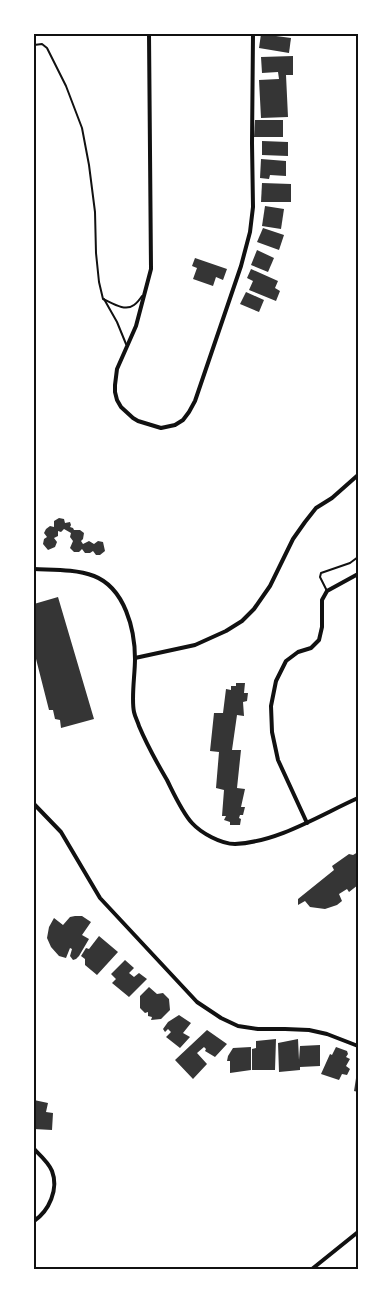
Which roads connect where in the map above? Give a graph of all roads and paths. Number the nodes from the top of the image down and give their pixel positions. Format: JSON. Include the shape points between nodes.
{"nodes":[{"id":1,"x":149,"y":34,"type":"edge"},
{"id":2,"x":254,"y":34,"type":"edge"},
{"id":3,"x":34,"y":45,"type":"edge"},
{"id":4,"x":146,"y":292,"type":"junction"},
{"id":5,"x":103,"y":299,"type":"junction"},
{"id":6,"x":127,"y":346,"type":"junction"},
{"id":7,"x":358,"y":475,"type":"edge"},
{"id":8,"x":358,"y":557,"type":"edge"},
{"id":9,"x":34,"y":569,"type":"edge"},
{"id":10,"x":358,"y":574,"type":"edge"},
{"id":11,"x":327,"y":591,"type":"junction"},
{"id":12,"x":135,"y":658,"type":"junction"},
{"id":13,"x":358,"y":798,"type":"edge"},
{"id":14,"x":34,"y":804,"type":"edge"},
{"id":15,"x":307,"y":823,"type":"junction"},
{"id":16,"x":358,"y":1046,"type":"edge"},
{"id":17,"x":34,"y":1149,"type":"edge"},
{"id":18,"x":34,"y":1221,"type":"edge"},
{"id":19,"x":358,"y":1232,"type":"edge"},
{"id":20,"x":312,"y":1269,"type":"edge"}],
"edges":[{"from":1,"to":4,"type":"street","via":[[151,269]]},
{"from":2,"to":6,"type":"street","via":[[250,232],[194,401],[183,420],[161,428],[138,421],[121,406],[115,385],[117,369]]},
{"from":3,"to":5,"type":"lane","via":[[42,44],[47,48],[82,128],[95,212],[96,252]]},
{"from":4,"to":5,"type":"lane","via":[[134,306],[127,308]]},
{"from":4,"to":6,"type":"street"},
{"from":5,"to":6,"type":"lane"},
{"from":7,"to":12,"type":"street","via":[[316,508],[293,539],[270,586],[242,621],[195,645]]},
{"from":8,"to":11,"type":"lane","via":[[321,573]]},
{"from":9,"to":12,"type":"street","via":[[82,573],[109,586],[128,614]]},
{"from":10,"to":11,"type":"street"},
{"from":11,"to":15,"type":"street","via":[[322,600],[319,640],[286,661],[276,681],[271,706],[278,760]]},
{"from":12,"to":15,"type":"street","via":[[134,713],[192,823],[205,834],[234,844],[267,838]]},
{"from":13,"to":15,"type":"street"},
{"from":14,"to":16,"type":"street","via":[[61,832],[100,898],[196,1002],[238,1026],[309,1030]]},
{"from":17,"to":18,"type":"street","via":[[52,1170],[54,1182],[48,1206]]},
{"from":19,"to":20,"type":"street"}]}
